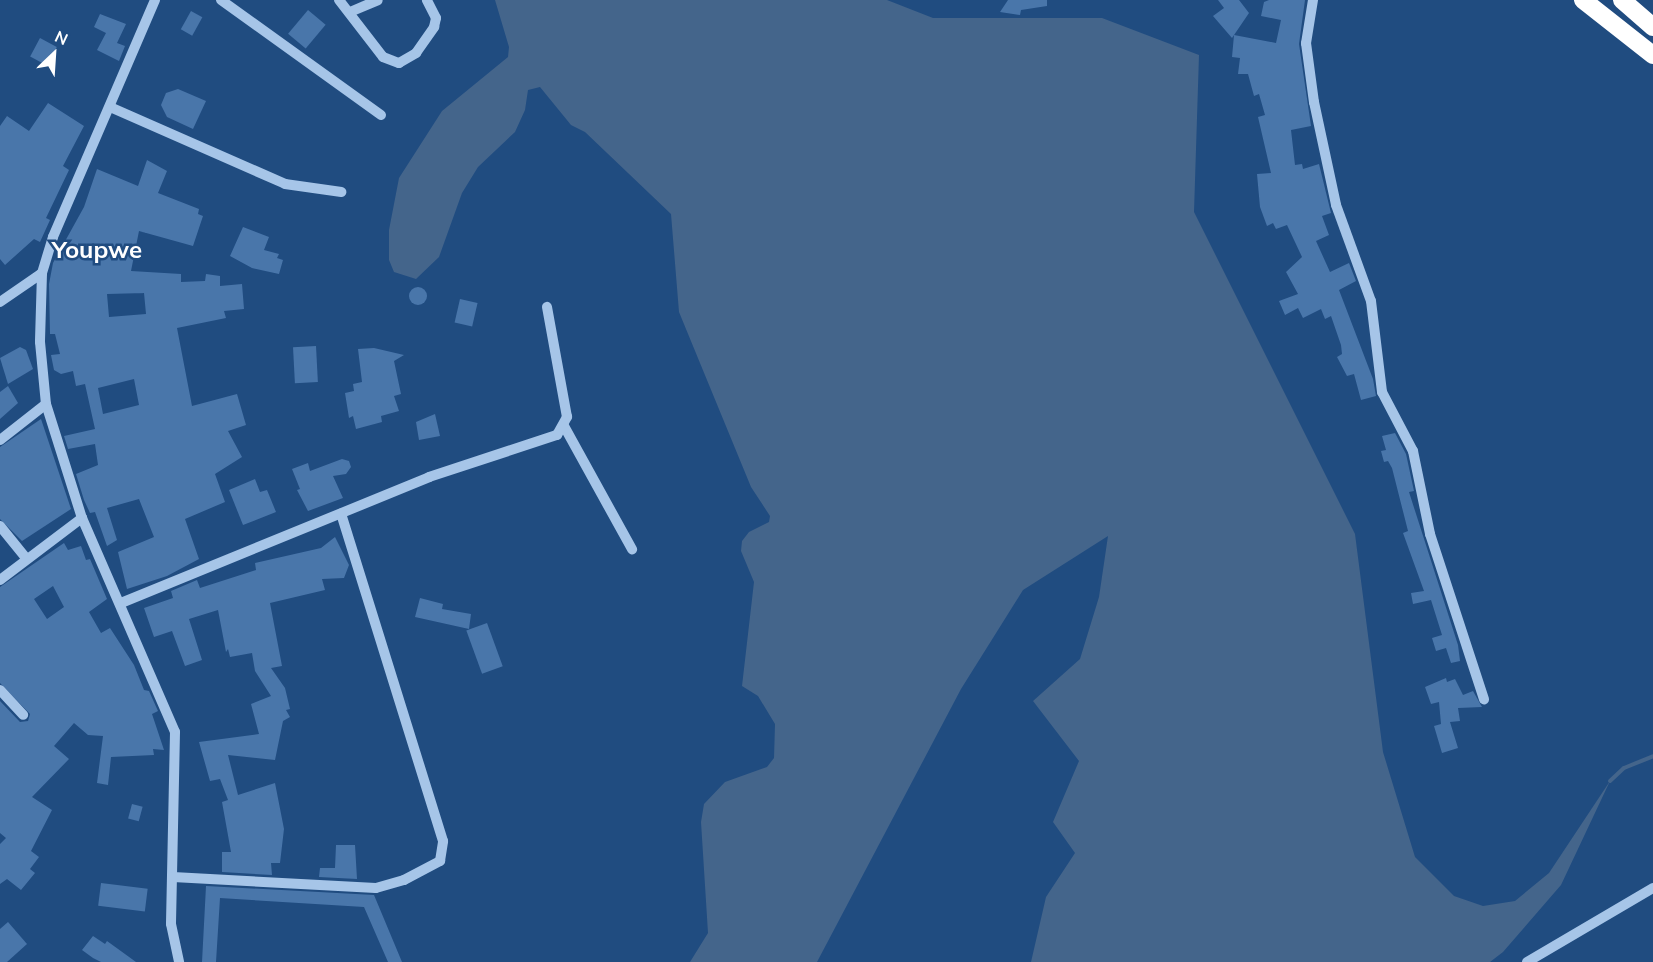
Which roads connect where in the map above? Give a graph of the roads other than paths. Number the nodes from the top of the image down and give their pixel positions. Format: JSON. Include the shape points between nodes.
{"nodes":[{"id":1,"x":155,"y":0,"type":"edge"},
{"id":2,"x":220,"y":0,"type":"edge"},
{"id":3,"x":339,"y":0,"type":"edge"},
{"id":4,"x":378,"y":0,"type":"edge"},
{"id":5,"x":426,"y":0,"type":"edge"},
{"id":6,"x":1313,"y":0,"type":"edge"},
{"id":7,"x":1583,"y":0,"type":"edge"},
{"id":8,"x":1622,"y":0,"type":"edge"},
{"id":9,"x":350,"y":12,"type":"junction"},
{"id":10,"x":1653,"y":27,"type":"edge"},
{"id":11,"x":1653,"y":55,"type":"edge"},
{"id":12,"x":110,"y":107,"type":"junction"},
{"id":13,"x":381,"y":115,"type":"dead end"},
{"id":14,"x":341,"y":192,"type":"dead end"},
{"id":15,"x":42,"y":273,"type":"junction"},
{"id":16,"x":0,"y":302,"type":"edge"},
{"id":17,"x":547,"y":308,"type":"dead end"},
{"id":18,"x":46,"y":404,"type":"junction"},
{"id":19,"x":564,"y":426,"type":"junction"},
{"id":20,"x":0,"y":440,"type":"edge"},
{"id":21,"x":341,"y":513,"type":"junction"},
{"id":22,"x":82,"y":519,"type":"junction"},
{"id":23,"x":0,"y":526,"type":"edge"},
{"id":24,"x":632,"y":549,"type":"dead end"},
{"id":25,"x":26,"y":558,"type":"junction"},
{"id":26,"x":0,"y":580,"type":"edge"},
{"id":27,"x":122,"y":603,"type":"junction"},
{"id":28,"x":0,"y":690,"type":"edge"},
{"id":29,"x":1484,"y":699,"type":"dead end"},
{"id":30,"x":23,"y":715,"type":"dead end"},
{"id":31,"x":173,"y":878,"type":"junction"},
{"id":32,"x":1653,"y":888,"type":"edge"},
{"id":33,"x":179,"y":962,"type":"edge"},
{"id":34,"x":1527,"y":962,"type":"edge"}],
"edges":[{"from":1,"to":12,"type":"street"},
{"from":2,"to":13,"type":"street"},
{"from":3,"to":9,"type":"street"},
{"from":4,"to":9,"type":"street"},
{"from":5,"to":9,"type":"street","via":[[436,18],[434,27],[416,52],[399,63],[383,57]]},
{"from":6,"to":29,"type":"street","via":[[1306,43],[1336,205],[1371,301],[1382,392],[1413,451],[1430,534]]},
{"from":7,"to":11,"type":"highway"},
{"from":8,"to":10,"type":"highway"},
{"from":12,"to":14,"type":"street","via":[[285,184]]},
{"from":12,"to":15,"type":"street","via":[[53,237]]},
{"from":15,"to":16,"type":"street"},
{"from":15,"to":18,"type":"street","via":[[40,342]]},
{"from":17,"to":19,"type":"street","via":[[567,417]]},
{"from":18,"to":20,"type":"street"},
{"from":18,"to":22,"type":"street"},
{"from":19,"to":21,"type":"street","via":[[557,435],[429,477]]},
{"from":19,"to":24,"type":"street"},
{"from":21,"to":27,"type":"street"},
{"from":21,"to":31,"type":"street","via":[[443,841],[440,861],[404,880],[376,888]]},
{"from":22,"to":25,"type":"street"},
{"from":22,"to":27,"type":"street"},
{"from":23,"to":25,"type":"street"},
{"from":25,"to":26,"type":"street"},
{"from":27,"to":31,"type":"street","via":[[175,732]]},
{"from":28,"to":30,"type":"street"},
{"from":31,"to":33,"type":"street","via":[[171,924]]},
{"from":32,"to":34,"type":"street"}]}
